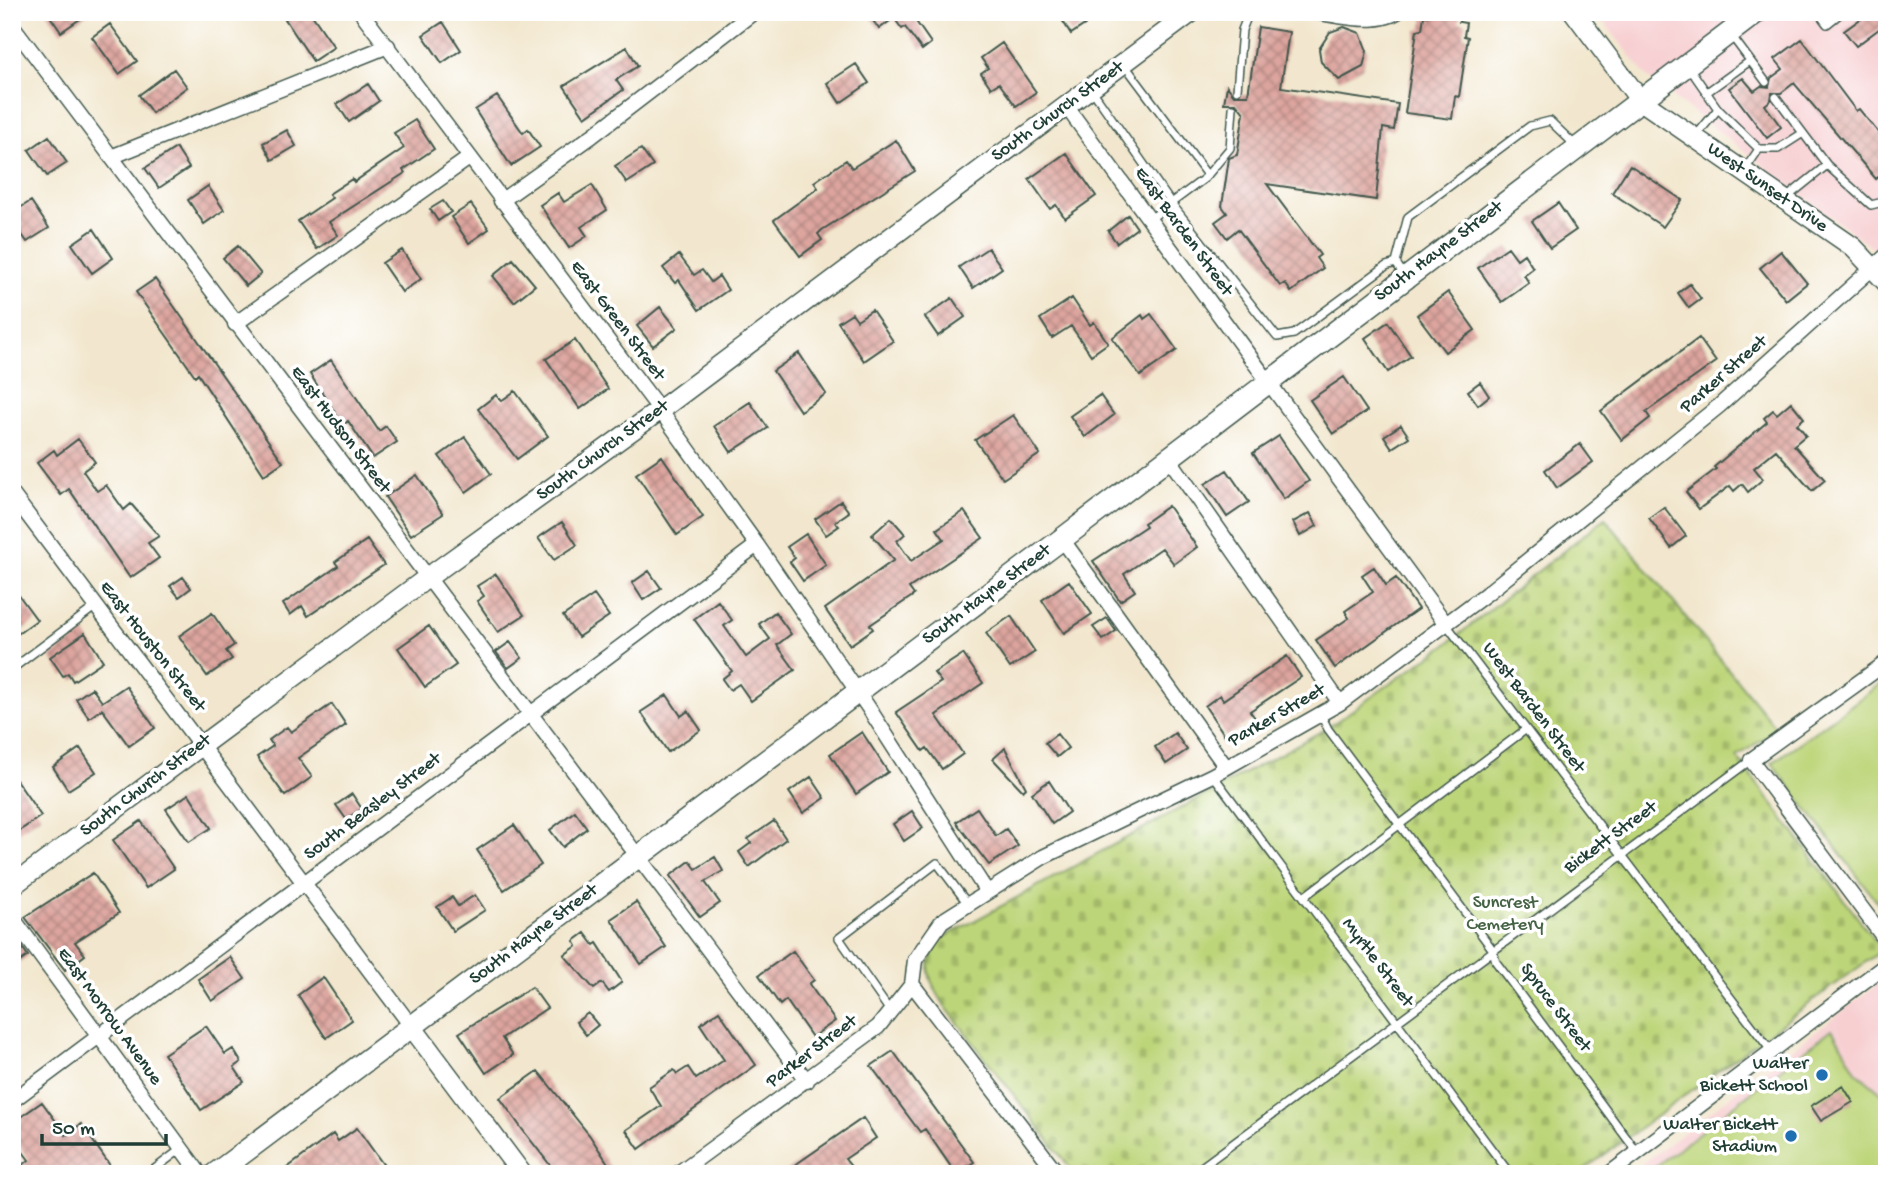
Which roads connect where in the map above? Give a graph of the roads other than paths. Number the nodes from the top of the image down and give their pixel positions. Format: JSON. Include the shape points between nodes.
{"nodes":[{"id":1,"x":361,"y":12,"type":"edge"},
{"id":2,"x":754,"y":12,"type":"edge"},
{"id":3,"x":1192,"y":12,"type":"edge"},
{"id":4,"x":1249,"y":12,"type":"edge"},
{"id":5,"x":1296,"y":12,"type":"edge"},
{"id":6,"x":1403,"y":12,"type":"edge"},
{"id":7,"x":1574,"y":12,"type":"edge"},
{"id":8,"x":1757,"y":12,"type":"edge"},
{"id":9,"x":1818,"y":12,"type":"edge"},
{"id":10,"x":1842,"y":12,"type":"edge"},
{"id":11,"x":12,"y":26,"type":"edge"},
{"id":12,"x":1729,"y":33,"type":"junction"},
{"id":13,"x":388,"y":46,"type":"junction"},
{"id":14,"x":1750,"y":61,"type":"junction"},
{"id":15,"x":1124,"y":64,"type":"junction"},
{"id":16,"x":1687,"y":65,"type":"junction"},
{"id":17,"x":1766,"y":82,"type":"dead end"},
{"id":18,"x":1091,"y":88,"type":"junction"},
{"id":19,"x":1237,"y":90,"type":"dead end"},
{"id":20,"x":1707,"y":92,"type":"junction"},
{"id":21,"x":1776,"y":97,"type":"dead end"},
{"id":22,"x":1640,"y":100,"type":"junction"},
{"id":23,"x":1066,"y":106,"type":"junction"},
{"id":24,"x":1233,"y":108,"type":"dead end"},
{"id":25,"x":1718,"y":108,"type":"junction"},
{"id":26,"x":1803,"y":133,"type":"junction"},
{"id":27,"x":1695,"y":138,"type":"junction"},
{"id":28,"x":1578,"y":147,"type":"junction"},
{"id":29,"x":1759,"y":149,"type":"junction"},
{"id":30,"x":111,"y":157,"type":"junction"},
{"id":31,"x":469,"y":158,"type":"junction"},
{"id":32,"x":1827,"y":165,"type":"junction"},
{"id":33,"x":1744,"y":172,"type":"junction"},
{"id":34,"x":1207,"y":175,"type":"junction"},
{"id":35,"x":1784,"y":200,"type":"junction"},
{"id":36,"x":502,"y":201,"type":"junction"},
{"id":37,"x":1887,"y":201,"type":"edge"},
{"id":38,"x":1171,"y":204,"type":"junction"},
{"id":39,"x":1150,"y":219,"type":"junction"},
{"id":40,"x":1883,"y":268,"type":"edge"},
{"id":41,"x":1401,"y":270,"type":"junction"},
{"id":42,"x":235,"y":324,"type":"junction"},
{"id":43,"x":1269,"y":382,"type":"junction"},
{"id":44,"x":660,"y":410,"type":"junction"},
{"id":45,"x":1168,"y":457,"type":"junction"},
{"id":46,"x":12,"y":494,"type":"edge"},
{"id":47,"x":1062,"y":539,"type":"junction"},
{"id":48,"x":757,"y":545,"type":"junction"},
{"id":49,"x":427,"y":578,"type":"junction"},
{"id":50,"x":96,"y":606,"type":"junction"},
{"id":51,"x":1446,"y":624,"type":"junction"},
{"id":52,"x":1887,"y":662,"type":"edge"},
{"id":53,"x":12,"y":669,"type":"edge"},
{"id":54,"x":858,"y":692,"type":"junction"},
{"id":55,"x":1340,"y":703,"type":"junction"},
{"id":56,"x":529,"y":715,"type":"junction"},
{"id":57,"x":1321,"y":715,"type":"junction"},
{"id":58,"x":1525,"y":730,"type":"junction"},
{"id":59,"x":202,"y":744,"type":"junction"},
{"id":60,"x":1751,"y":760,"type":"junction"},
{"id":61,"x":1220,"y":771,"type":"junction"},
{"id":62,"x":1399,"y":823,"type":"junction"},
{"id":63,"x":1621,"y":854,"type":"junction"},
{"id":64,"x":638,"y":857,"type":"junction"},
{"id":65,"x":305,"y":883,"type":"junction"},
{"id":66,"x":12,"y":887,"type":"edge"},
{"id":67,"x":987,"y":892,"type":"junction"},
{"id":68,"x":1304,"y":897,"type":"junction"},
{"id":69,"x":968,"y":904,"type":"junction"},
{"id":70,"x":12,"y":917,"type":"edge"},
{"id":71,"x":1887,"y":942,"type":"edge"},
{"id":72,"x":1493,"y":950,"type":"junction"},
{"id":73,"x":1887,"y":964,"type":"edge"},
{"id":74,"x":912,"y":984,"type":"junction"},
{"id":75,"x":891,"y":1012,"type":"junction"},
{"id":76,"x":1398,"y":1023,"type":"junction"},
{"id":77,"x":412,"y":1027,"type":"junction"},
{"id":78,"x":97,"y":1036,"type":"junction"},
{"id":79,"x":1773,"y":1052,"type":"junction"},
{"id":80,"x":807,"y":1081,"type":"junction"},
{"id":81,"x":12,"y":1101,"type":"edge"},
{"id":82,"x":181,"y":1149,"type":"junction"},
{"id":83,"x":1637,"y":1152,"type":"junction"},
{"id":84,"x":150,"y":1172,"type":"edge"},
{"id":85,"x":200,"y":1174,"type":"edge"},
{"id":86,"x":215,"y":1174,"type":"edge"},
{"id":87,"x":522,"y":1174,"type":"edge"},
{"id":88,"x":677,"y":1174,"type":"edge"},
{"id":89,"x":1058,"y":1174,"type":"edge"},
{"id":90,"x":1192,"y":1174,"type":"edge"},
{"id":91,"x":1510,"y":1174,"type":"edge"},
{"id":92,"x":1609,"y":1174,"type":"edge"}],
"edges":[{"from":1,"to":13,"type":"street","name":"East Green Street"},
{"from":2,"to":36,"type":"street"},
{"from":3,"to":15,"type":"street","name":"South Church Street"},
{"from":4,"to":19,"type":"lane","via":[[1242,30]]},
{"from":5,"to":6,"type":"lane","via":[[1374,23],[1391,21]]},
{"from":7,"to":22,"type":"street","name":"West Sunset Drive"},
{"from":8,"to":12,"type":"main road","name":"South Hayne Street"},
{"from":9,"to":10,"type":"lane","via":[[1827,24]]},
{"from":11,"to":30,"type":"street","name":"East Hudson Street"},
{"from":12,"to":14,"type":"lane"},
{"from":12,"to":16,"type":"main road","name":"South Hayne Street"},
{"from":13,"to":30,"type":"street"},
{"from":13,"to":31,"type":"street","name":"East Green Street"},
{"from":14,"to":17,"type":"lane"},
{"from":14,"to":20,"type":"lane"},
{"from":15,"to":18,"type":"street","name":"South Church Street"},
{"from":15,"to":34,"type":"lane"},
{"from":16,"to":20,"type":"lane"},
{"from":16,"to":22,"type":"main road","name":"South Hayne Street"},
{"from":18,"to":23,"type":"street","name":"South Church Street"},
{"from":18,"to":38,"type":"lane"},
{"from":20,"to":25,"type":"lane"},
{"from":21,"to":26,"type":"lane"},
{"from":22,"to":27,"type":"street","name":"West Sunset Drive"},
{"from":22,"to":28,"type":"main road","name":"South Hayne Street"},
{"from":23,"to":39,"type":"street","name":"East Barden Street"},
{"from":23,"to":44,"type":"street","name":"South Church Street"},
{"from":24,"to":34,"type":"lane","via":[[1230,148]]},
{"from":25,"to":27,"type":"lane"},
{"from":25,"to":29,"type":"lane"},
{"from":26,"to":29,"type":"lane","via":[[1778,149]]},
{"from":26,"to":32,"type":"lane"},
{"from":27,"to":33,"type":"street","name":"West Sunset Drive"},
{"from":28,"to":41,"type":"main road","name":"South Hayne Street"},
{"from":28,"to":41,"type":"lane","via":[[1550,121],[1530,126],[1408,216]]},
{"from":29,"to":33,"type":"lane"},
{"from":30,"to":42,"type":"street","name":"East Hudson Street"},
{"from":31,"to":36,"type":"street","name":"East Green Street"},
{"from":31,"to":42,"type":"street"},
{"from":32,"to":35,"type":"lane"},
{"from":32,"to":37,"type":"lane","via":[[1871,205]]},
{"from":33,"to":35,"type":"street","name":"West Sunset Drive"},
{"from":34,"to":38,"type":"lane"},
{"from":35,"to":40,"type":"street","name":"West Sunset Drive"},
{"from":36,"to":44,"type":"street","name":"East Green Street"},
{"from":38,"to":39,"type":"lane"},
{"from":38,"to":41,"type":"lane","via":[[1277,337],[1294,334],[1387,266]]},
{"from":39,"to":43,"type":"street","name":"East Barden Street"},
{"from":40,"to":51,"type":"street","name":"Parker Street"},
{"from":41,"to":43,"type":"main road","name":"South Hayne Street"},
{"from":42,"to":49,"type":"street","name":"East Hudson Street"},
{"from":43,"to":45,"type":"main road","name":"South Hayne Street"},
{"from":43,"to":51,"type":"street","name":"West Barden Street"},
{"from":44,"to":48,"type":"street","name":"East Green Street"},
{"from":44,"to":49,"type":"street","name":"South Church Street"},
{"from":45,"to":47,"type":"main road","name":"South Hayne Street"},
{"from":45,"to":55,"type":"street"},
{"from":46,"to":50,"type":"street","name":"East Houston Street"},
{"from":47,"to":54,"type":"main road","name":"South Hayne Street"},
{"from":47,"to":61,"type":"street","name":"Myrtle Street"},
{"from":48,"to":54,"type":"street","name":"East Green Street"},
{"from":48,"to":56,"type":"street","name":"South Beasley Street"},
{"from":49,"to":56,"type":"street","name":"East Hudson Street"},
{"from":49,"to":59,"type":"street","name":"South Church Street"},
{"from":50,"to":53,"type":"lane"},
{"from":50,"to":59,"type":"street","name":"East Houston Street"},
{"from":51,"to":55,"type":"street","name":"Parker Street"},
{"from":51,"to":58,"type":"lane","name":"West Barden Street"},
{"from":52,"to":60,"type":"street","name":"Bickett Street"},
{"from":54,"to":64,"type":"main road","name":"South Hayne Street"},
{"from":54,"to":67,"type":"street","name":"East Green Street"},
{"from":55,"to":57,"type":"street","name":"Parker Street"},
{"from":56,"to":64,"type":"street","name":"East Hudson Street"},
{"from":56,"to":65,"type":"street","name":"South Beasley Street"},
{"from":57,"to":61,"type":"street","name":"Parker Street"},
{"from":57,"to":62,"type":"lane","name":"Spruce Street"},
{"from":58,"to":62,"type":"lane"},
{"from":58,"to":63,"type":"lane","name":"West Barden Street"},
{"from":59,"to":65,"type":"street","name":"East Houston Street"},
{"from":59,"to":66,"type":"street","name":"South Church Street"},
{"from":60,"to":63,"type":"lane","name":"Bickett Street"},
{"from":60,"to":71,"type":"street"},
{"from":61,"to":67,"type":"street","name":"Parker Street","via":[[1043,857]]},
{"from":61,"to":68,"type":"lane","name":"Myrtle Street"},
{"from":62,"to":68,"type":"lane"},
{"from":62,"to":72,"type":"lane","name":"Spruce Street"},
{"from":63,"to":72,"type":"lane","name":"Bickett Street"},
{"from":63,"to":79,"type":"lane","name":"West Barden Street"},
{"from":64,"to":77,"type":"main road","name":"South Hayne Street"},
{"from":64,"to":80,"type":"street","name":"East Hudson Street"},
{"from":65,"to":77,"type":"street","name":"East Houston Street"},
{"from":65,"to":78,"type":"street","name":"South Beasley Street"},
{"from":67,"to":69,"type":"street","name":"Parker Street"},
{"from":68,"to":76,"type":"lane","name":"Myrtle Street"},
{"from":69,"to":74,"type":"street","name":"Parker Street","via":[[942,921],[928,938],[915,960]]},
{"from":69,"to":75,"type":"lane","via":[[937,863],[839,938]]},
{"from":70,"to":78,"type":"street","name":"East Morrow Avenue"},
{"from":72,"to":76,"type":"lane","name":"Bickett Street"},
{"from":72,"to":83,"type":"lane","name":"Spruce Street","via":[[1496,962]]},
{"from":73,"to":79,"type":"street"},
{"from":74,"to":75,"type":"street","name":"Parker Street"},
{"from":74,"to":89,"type":"street"},
{"from":75,"to":80,"type":"street","name":"Parker Street","via":[[860,1042]]},
{"from":76,"to":90,"type":"lane","name":"Bickett Street"},
{"from":76,"to":91,"type":"lane","name":"Myrtle Street"},
{"from":77,"to":86,"type":"main road","name":"South Hayne Street"},
{"from":77,"to":87,"type":"street"},
{"from":78,"to":81,"type":"street","name":"South Beasley Street"},
{"from":78,"to":82,"type":"street","name":"East Morrow Avenue"},
{"from":79,"to":83,"type":"street"},
{"from":80,"to":88,"type":"street","name":"Parker Street"},
{"from":82,"to":84,"type":"lane"},
{"from":82,"to":85,"type":"street","name":"East Morrow Avenue"},
{"from":83,"to":92,"type":"street"}]}
